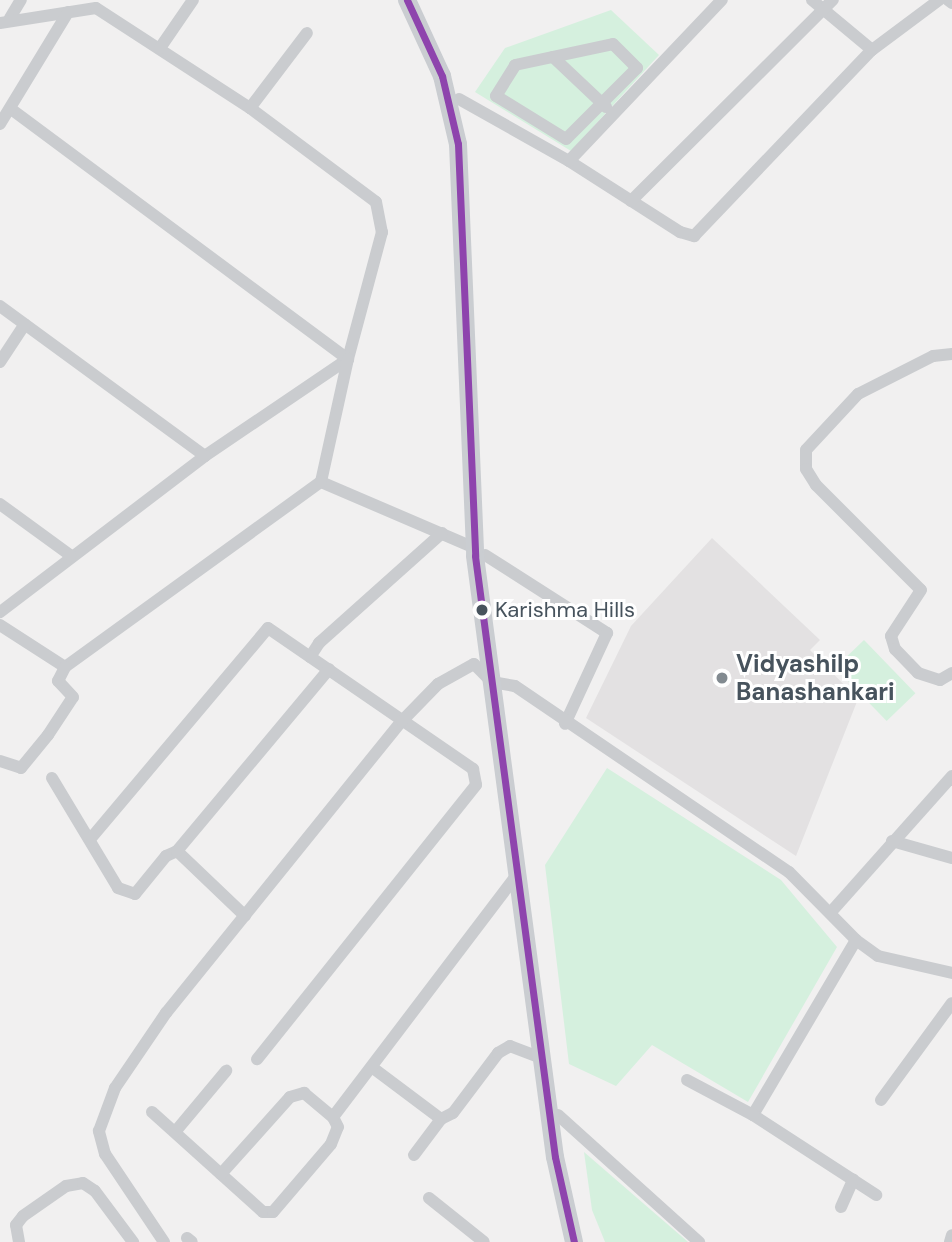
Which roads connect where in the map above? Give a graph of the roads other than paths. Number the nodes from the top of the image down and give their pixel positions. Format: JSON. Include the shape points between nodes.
{"nodes":[{"id":1,"x":21,"y":0,"type":"edge"},
{"id":2,"x":193,"y":0,"type":"edge"},
{"id":3,"x":407,"y":0,"type":"edge"},
{"id":4,"x":419,"y":0,"type":"edge"},
{"id":5,"x":722,"y":0,"type":"edge"},
{"id":6,"x":811,"y":0,"type":"edge"},
{"id":7,"x":834,"y":0,"type":"edge"},
{"id":8,"x":939,"y":0,"type":"edge"},
{"id":9,"x":822,"y":9,"type":"junction"},
{"id":10,"x":68,"y":12,"type":"junction"},
{"id":11,"x":5,"y":20,"type":"edge"},
{"id":12,"x":307,"y":33,"type":"dead end"},
{"id":13,"x":160,"y":48,"type":"junction"},
{"id":14,"x":872,"y":50,"type":"junction"},
{"id":15,"x":554,"y":57,"type":"junction"},
{"id":16,"x":459,"y":99,"type":"junction"},
{"id":17,"x":601,"y":103,"type":"junction"},
{"id":18,"x":250,"y":108,"type":"junction"},
{"id":19,"x":11,"y":109,"type":"junction"},
{"id":20,"x":613,"y":115,"type":"junction"},
{"id":21,"x":0,"y":124,"type":"edge"},
{"id":22,"x":569,"y":162,"type":"junction"},
{"id":23,"x":631,"y":201,"type":"junction"},
{"id":24,"x":0,"y":306,"type":"edge"},
{"id":25,"x":25,"y":324,"type":"junction"},
{"id":26,"x":952,"y":354,"type":"edge"},
{"id":27,"x":348,"y":359,"type":"junction"},
{"id":28,"x":0,"y":362,"type":"edge"},
{"id":29,"x":205,"y":456,"type":"junction"},
{"id":30,"x":321,"y":482,"type":"junction"},
{"id":31,"x":0,"y":504,"type":"edge"},
{"id":32,"x":442,"y":533,"type":"junction"},
{"id":33,"x":480,"y":552,"type":"junction"},
{"id":34,"x":70,"y":555,"type":"junction"},
{"id":35,"x":0,"y":612,"type":"edge"},
{"id":36,"x":0,"y":625,"type":"edge"},
{"id":37,"x":310,"y":657,"type":"junction"},
{"id":38,"x":65,"y":667,"type":"junction"},
{"id":39,"x":329,"y":669,"type":"junction"},
{"id":40,"x":952,"y":673,"type":"edge"},
{"id":41,"x":498,"y":683,"type":"junction"},
{"id":42,"x":402,"y":721,"type":"junction"},
{"id":43,"x":565,"y":724,"type":"junction"},
{"id":44,"x":0,"y":761,"type":"edge"},
{"id":45,"x":952,"y":776,"type":"edge"},
{"id":46,"x":52,"y":778,"type":"dead end"},
{"id":47,"x":92,"y":836,"type":"junction"},
{"id":48,"x":892,"y":841,"type":"junction"},
{"id":49,"x":177,"y":852,"type":"junction"},
{"id":50,"x":952,"y":858,"type":"edge"},
{"id":51,"x":518,"y":873,"type":"junction"},
{"id":52,"x":831,"y":912,"type":"junction"},
{"id":53,"x":245,"y":916,"type":"junction"},
{"id":54,"x":856,"y":940,"type":"junction"},
{"id":55,"x":952,"y":973,"type":"edge"},
{"id":56,"x":952,"y":1003,"type":"edge"},
{"id":57,"x":542,"y":1058,"type":"junction"},
{"id":58,"x":257,"y":1059,"type":"dead end"},
{"id":59,"x":373,"y":1068,"type":"junction"},
{"id":60,"x":226,"y":1071,"type":"dead end"},
{"id":61,"x":687,"y":1080,"type":"dead end"},
{"id":62,"x":881,"y":1100,"type":"dead end"},
{"id":63,"x":152,"y":1112,"type":"dead end"},
{"id":64,"x":558,"y":1115,"type":"junction"},
{"id":65,"x":752,"y":1115,"type":"junction"},
{"id":66,"x":333,"y":1117,"type":"junction"},
{"id":67,"x":441,"y":1119,"type":"junction"},
{"id":68,"x":174,"y":1132,"type":"junction"},
{"id":69,"x":414,"y":1155,"type":"dead end"},
{"id":70,"x":222,"y":1174,"type":"junction"},
{"id":71,"x":853,"y":1180,"type":"junction"},
{"id":72,"x":876,"y":1195,"type":"dead end"},
{"id":73,"x":429,"y":1198,"type":"dead end"},
{"id":74,"x":841,"y":1207,"type":"dead end"},
{"id":75,"x":952,"y":1235,"type":"edge"},
{"id":76,"x":158,"y":1240,"type":"edge"},
{"id":77,"x":19,"y":1242,"type":"edge"},
{"id":78,"x":133,"y":1242,"type":"edge"},
{"id":79,"x":484,"y":1242,"type":"edge"},
{"id":80,"x":574,"y":1242,"type":"edge"},
{"id":81,"x":583,"y":1242,"type":"edge"},
{"id":82,"x":699,"y":1242,"type":"edge"},
{"id":83,"x":950,"y":1242,"type":"edge"}],
"edges":[{"from":1,"to":11,"type":"street"},
{"from":2,"to":13,"type":"street"},
{"from":3,"to":33,"type":"main road","via":[[442,76],[462,172]]},
{"from":4,"to":16,"type":"main road"},
{"from":5,"to":20,"type":"street"},
{"from":6,"to":9,"type":"street"},
{"from":7,"to":9,"type":"street"},
{"from":8,"to":14,"type":"street"},
{"from":9,"to":14,"type":"street"},
{"from":9,"to":23,"type":"street"},
{"from":10,"to":11,"type":"street"},
{"from":10,"to":13,"type":"street","via":[[96,8]]},
{"from":10,"to":19,"type":"street"},
{"from":12,"to":18,"type":"street"},
{"from":13,"to":18,"type":"street"},
{"from":14,"to":23,"type":"street","via":[[694,236]]},
{"from":15,"to":17,"type":"street"},
{"from":15,"to":17,"type":"street","via":[[613,44],[637,68]]},
{"from":15,"to":17,"type":"street","via":[[515,65],[496,96],[566,139]]},
{"from":16,"to":22,"type":"street"},
{"from":16,"to":33,"type":"main road","via":[[474,202]]},
{"from":17,"to":20,"type":"street"},
{"from":18,"to":27,"type":"street","via":[[376,202],[382,232]]},
{"from":19,"to":21,"type":"street"},
{"from":19,"to":27,"type":"street"},
{"from":20,"to":22,"type":"street"},
{"from":22,"to":23,"type":"street"},
{"from":24,"to":25,"type":"street"},
{"from":25,"to":28,"type":"street"},
{"from":25,"to":29,"type":"street"},
{"from":26,"to":40,"type":"street","via":[[933,356],[858,394],[806,450],[806,469],[816,485],[921,590],[891,636],[895,649],[918,673],[940,680]]},
{"from":27,"to":29,"type":"street"},
{"from":27,"to":30,"type":"street"},
{"from":29,"to":34,"type":"street"},
{"from":30,"to":32,"type":"street"},
{"from":30,"to":38,"type":"street"},
{"from":31,"to":34,"type":"street"},
{"from":32,"to":33,"type":"street"},
{"from":32,"to":37,"type":"street","via":[[319,643]]},
{"from":33,"to":41,"type":"main road"},
{"from":33,"to":43,"type":"street","via":[[607,633]]},
{"from":34,"to":35,"type":"street"},
{"from":36,"to":38,"type":"street"},
{"from":37,"to":39,"type":"street"},
{"from":37,"to":47,"type":"street","via":[[268,628]]},
{"from":38,"to":44,"type":"street","via":[[58,681],[73,697],[48,734],[21,768]]},
{"from":39,"to":42,"type":"street"},
{"from":39,"to":49,"type":"street"},
{"from":41,"to":42,"type":"street","via":[[474,664],[455,671]]},
{"from":41,"to":43,"type":"street","via":[[515,687]]},
{"from":41,"to":51,"type":"main road"},
{"from":41,"to":64,"type":"main road"},
{"from":42,"to":53,"type":"street"},
{"from":42,"to":58,"type":"street","via":[[473,769],[476,785]]},
{"from":43,"to":52,"type":"street","via":[[789,872]]},
{"from":45,"to":48,"type":"street"},
{"from":46,"to":47,"type":"street"},
{"from":47,"to":49,"type":"street","via":[[118,888],[126,894],[135,894],[166,856]]},
{"from":48,"to":50,"type":"street"},
{"from":48,"to":52,"type":"street"},
{"from":49,"to":53,"type":"street"},
{"from":51,"to":57,"type":"main road"},
{"from":51,"to":59,"type":"street"},
{"from":52,"to":54,"type":"street"},
{"from":53,"to":76,"type":"street","via":[[158,1024],[104,1110],[99,1131],[105,1154]]},
{"from":54,"to":55,"type":"street","via":[[878,956]]},
{"from":54,"to":65,"type":"street"},
{"from":56,"to":62,"type":"street"},
{"from":57,"to":67,"type":"street","via":[[510,1046],[498,1053],[453,1113]]},
{"from":57,"to":80,"type":"main road","via":[[555,1157]]},
{"from":59,"to":66,"type":"street"},
{"from":59,"to":67,"type":"street"},
{"from":60,"to":68,"type":"street"},
{"from":61,"to":65,"type":"street"},
{"from":63,"to":68,"type":"street"},
{"from":64,"to":81,"type":"main road"},
{"from":64,"to":82,"type":"street"},
{"from":65,"to":71,"type":"street"},
{"from":66,"to":70,"type":"street","via":[[304,1093],[290,1097]]},
{"from":66,"to":70,"type":"street","via":[[338,1128],[331,1144],[272,1212],[263,1212]]},
{"from":67,"to":69,"type":"street"},
{"from":68,"to":70,"type":"street"},
{"from":71,"to":72,"type":"street"},
{"from":71,"to":74,"type":"street"},
{"from":73,"to":79,"type":"street"},
{"from":75,"to":83,"type":"street"},
{"from":77,"to":78,"type":"street","via":[[16,1225],[23,1216],[66,1186],[83,1183],[95,1191]]}]}
